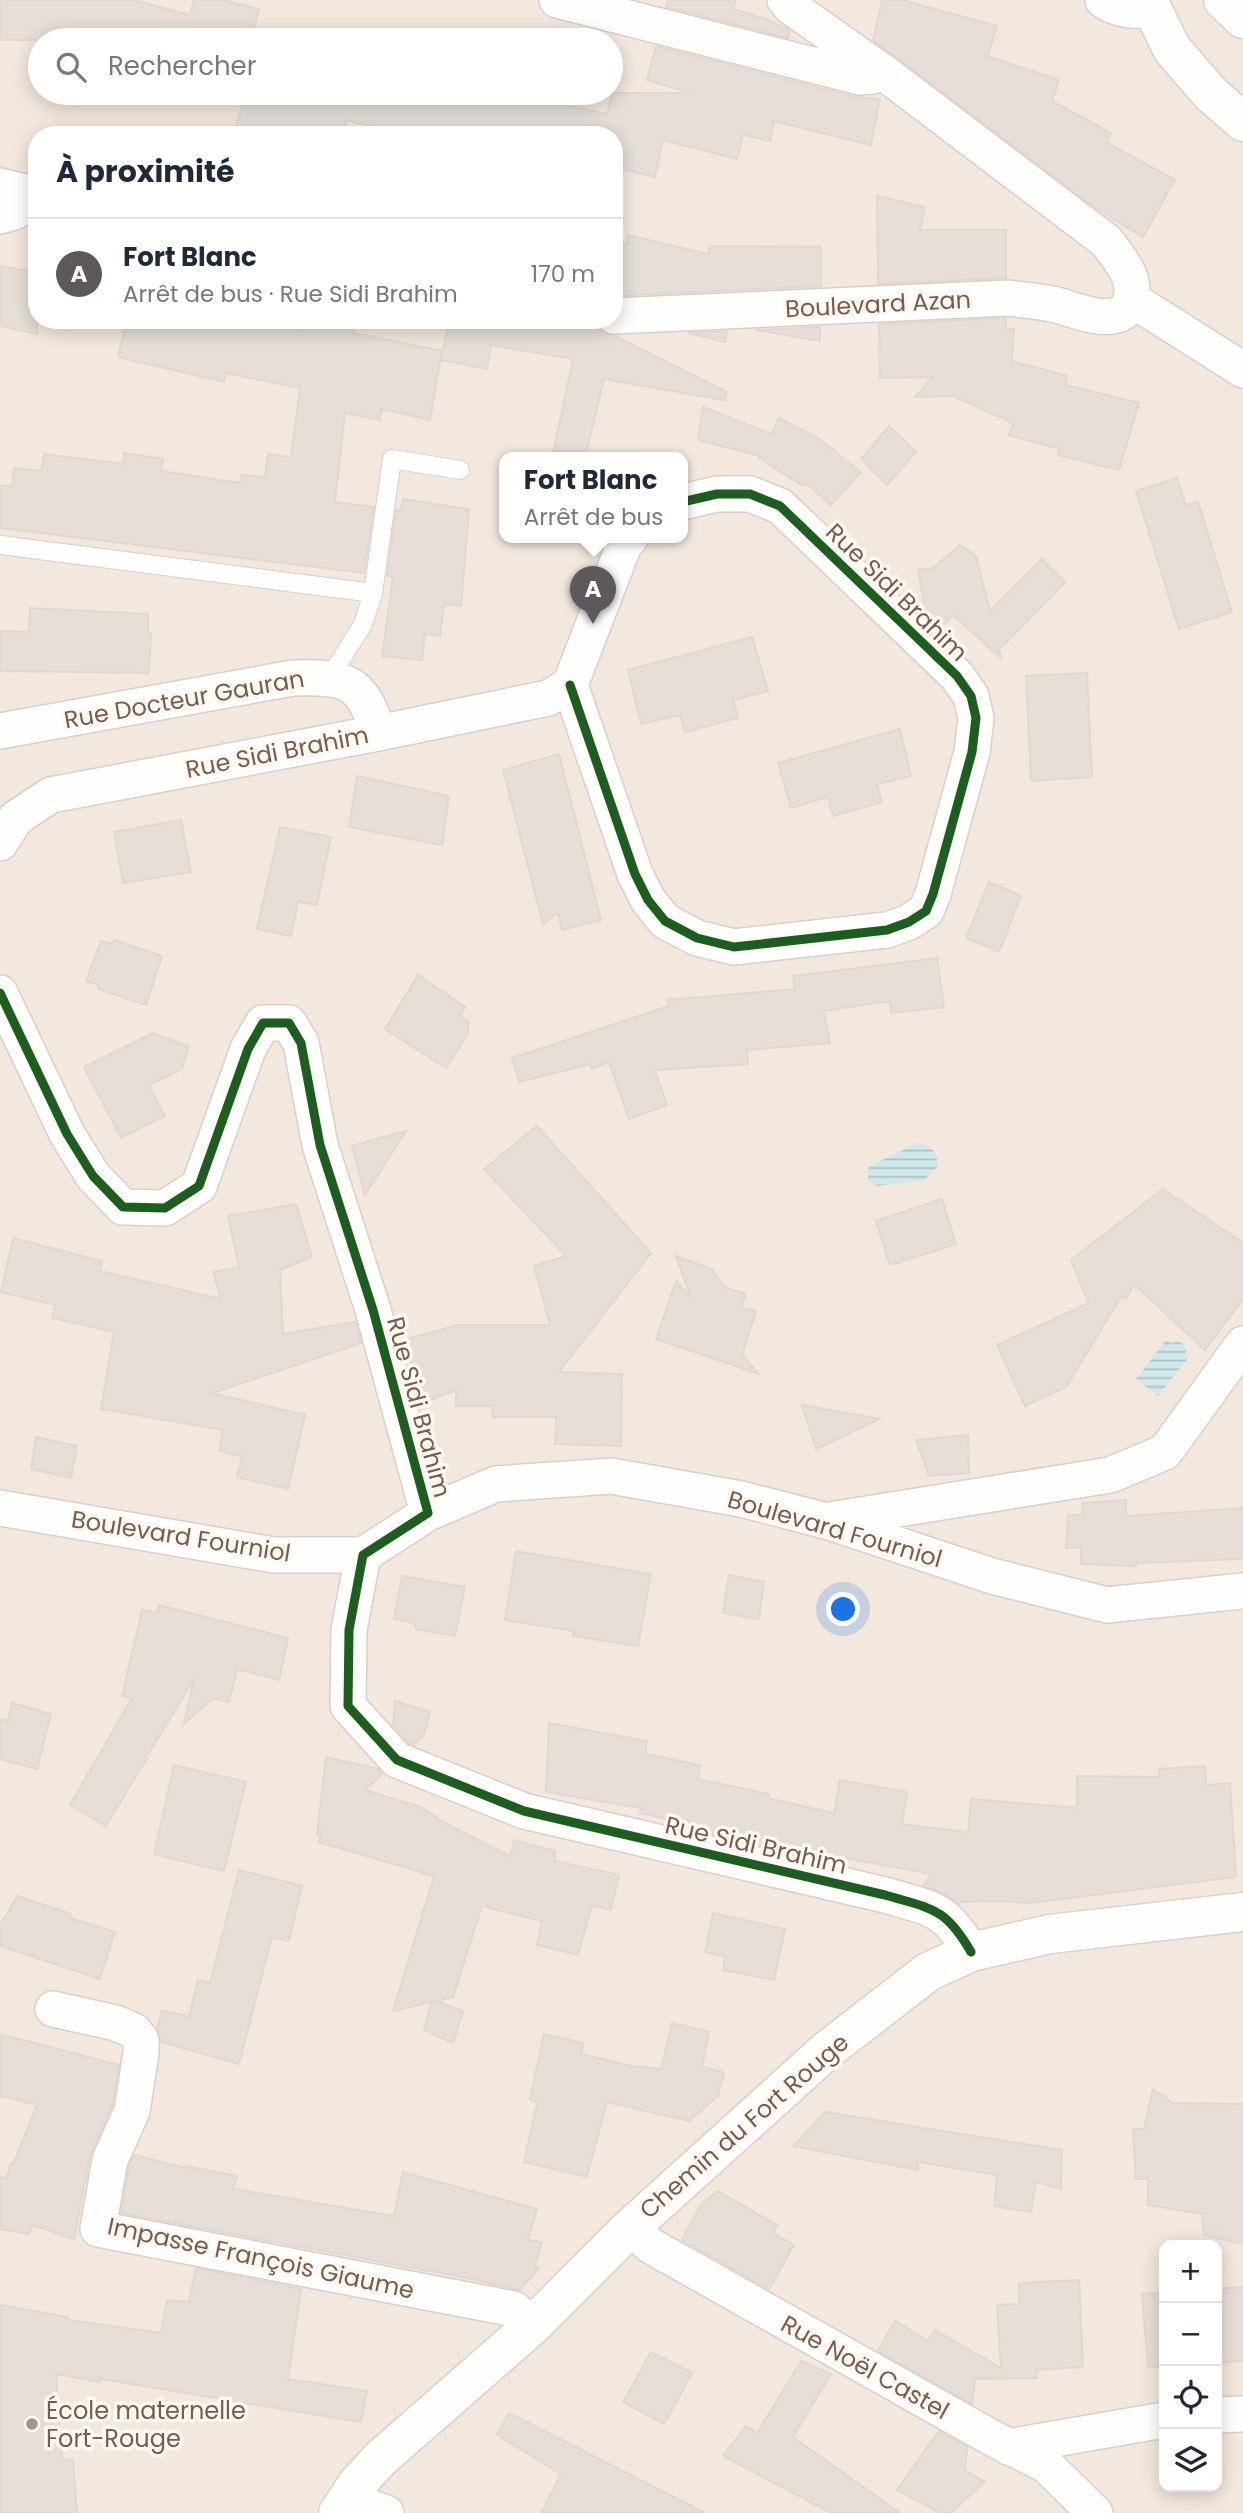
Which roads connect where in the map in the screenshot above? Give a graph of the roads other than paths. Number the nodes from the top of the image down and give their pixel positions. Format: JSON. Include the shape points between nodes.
{"nodes":[{"id":1,"x":556,"y":0,"type":"edge"},
{"id":2,"x":785,"y":0,"type":"edge"},
{"id":3,"x":1103,"y":0,"type":"edge"},
{"id":4,"x":1223,"y":0,"type":"edge"},
{"id":5,"x":1151,"y":5,"type":"edge"},
{"id":6,"x":1243,"y":19,"type":"edge"},
{"id":7,"x":883,"y":72,"type":"junction"},
{"id":8,"x":1243,"y":122,"type":"edge"},
{"id":9,"x":0,"y":186,"type":"edge"},
{"id":10,"x":28,"y":194,"type":"edge"},
{"id":11,"x":28,"y":203,"type":"edge"},
{"id":12,"x":0,"y":216,"type":"edge"},
{"id":13,"x":1132,"y":299,"type":"junction"},
{"id":14,"x":623,"y":316,"type":"edge"},
{"id":15,"x":1243,"y":370,"type":"edge"},
{"id":16,"x":460,"y":470,"type":"dead end"},
{"id":17,"x":688,"y":501,"type":"edge"},
{"id":18,"x":626,"y":543,"type":"edge"},
{"id":19,"x":0,"y":545,"type":"edge"},
{"id":20,"x":373,"y":593,"type":"junction"},
{"id":21,"x":330,"y":677,"type":"junction"},
{"id":22,"x":570,"y":685,"type":"junction"},
{"id":23,"x":0,"y":731,"type":"edge"},
{"id":24,"x":378,"y":733,"type":"junction"},
{"id":25,"x":0,"y":843,"type":"edge"},
{"id":26,"x":0,"y":993,"type":"edge"},
{"id":27,"x":1243,"y":1344,"type":"edge"},
{"id":28,"x":0,"y":1508,"type":"edge"},
{"id":29,"x":428,"y":1513,"type":"junction"},
{"id":30,"x":825,"y":1521,"type":"junction"},
{"id":31,"x":363,"y":1555,"type":"junction"},
{"id":32,"x":1243,"y":1591,"type":"edge"},
{"id":33,"x":1243,"y":1912,"type":"edge"},
{"id":34,"x":971,"y":1952,"type":"junction"},
{"id":35,"x":53,"y":2010,"type":"dead end"},
{"id":36,"x":630,"y":2228,"type":"junction"},
{"id":37,"x":532,"y":2326,"type":"junction"},
{"id":38,"x":1243,"y":2414,"type":"edge"},
{"id":39,"x":1222,"y":2416,"type":"edge"},
{"id":40,"x":1159,"y":2421,"type":"edge"},
{"id":41,"x":1008,"y":2446,"type":"junction"},
{"id":42,"x":342,"y":2506,"type":"edge"},
{"id":43,"x":386,"y":2513,"type":"edge"},
{"id":44,"x":1095,"y":2513,"type":"edge"}],
"edges":[{"from":1,"to":7,"type":"street","via":[[860,76]]},
{"from":2,"to":7,"type":"street"},
{"from":3,"to":5,"type":"street","via":[[1115,9],[1132,11]]},
{"from":4,"to":6,"type":"main road"},
{"from":5,"to":8,"type":"main road","via":[[1172,48],[1211,94]]},
{"from":7,"to":13,"type":"street","via":[[1107,241],[1132,282]]},
{"from":9,"to":10,"type":"street"},
{"from":11,"to":12,"type":"street"},
{"from":13,"to":14,"type":"street","name":"Boulevard Azan","via":[[1126,310],[1116,315],[1008,298]]},
{"from":13,"to":15,"type":"street"},
{"from":16,"to":20,"type":"lane","via":[[392,459]]},
{"from":17,"to":22,"type":"street","name":"Rue Sidi Brahim","via":[[717,494],[750,494],[780,506],[957,676],[971,696],[976,718],[972,752],[926,911],[887,930],[734,947],[697,938],[665,921],[635,874]]},
{"from":18,"to":22,"type":"street"},
{"from":19,"to":20,"type":"lane"},
{"from":20,"to":21,"type":"lane","via":[[363,624]]},
{"from":21,"to":23,"type":"street","name":"Rue Docteur Gauran","via":[[293,678]]},
{"from":21,"to":24,"type":"street","name":"Rue Docteur Gauran","via":[[355,686],[372,712]]},
{"from":22,"to":24,"type":"street","name":"Rue Sidi Brahim","via":[[548,698]]},
{"from":24,"to":25,"type":"street","name":"Rue Sidi Brahim","via":[[51,795],[16,818]]},
{"from":26,"to":29,"type":"street","name":"Rue Sidi Brahim","via":[[67,1134],[93,1177],[123,1207],[165,1208],[199,1186],[248,1049],[263,1023],[289,1023],[301,1043],[320,1145],[373,1310]]},
{"from":27,"to":30,"type":"street","via":[[1165,1452],[1111,1475]]},
{"from":28,"to":31,"type":"street","name":"Boulevard Fourniol","via":[[274,1555]]},
{"from":29,"to":30,"type":"street","name":"Boulevard Fourniol","via":[[496,1485],[611,1476],[741,1499]]},
{"from":29,"to":31,"type":"street","name":"Rue Sidi Brahim"},
{"from":30,"to":32,"type":"street","name":"Boulevard Fourniol","via":[[992,1576],[1107,1605]]},
{"from":31,"to":34,"type":"street","name":"Rue Sidi Brahim","via":[[348,1630],[348,1706],[397,1759],[524,1811],[937,1911],[957,1928]]},
{"from":33,"to":34,"type":"main road","name":"Chemin du Fort Rouge","via":[[1050,1934]]},
{"from":34,"to":36,"type":"main road","name":"Chemin du Fort Rouge","via":[[929,1972],[826,2051]]},
{"from":35,"to":37,"type":"street","name":"Impasse François Giaume","via":[[116,2023],[134,2031],[141,2040],[132,2111],[110,2160],[98,2229],[514,2309]]},
{"from":36,"to":37,"type":"main road","name":"Chemin du Fort Rouge"},
{"from":36,"to":41,"type":"street","name":"Rue Noël Castel","via":[[650,2246]]},
{"from":37,"to":42,"type":"main road","name":"Chemin du Fort Rouge","via":[[380,2459]]},
{"from":38,"to":39,"type":"street"},
{"from":40,"to":41,"type":"street"},
{"from":41,"to":44,"type":"street","name":"Rue Noël Castel","via":[[1046,2465]]},
{"from":42,"to":43,"type":"street"}]}
